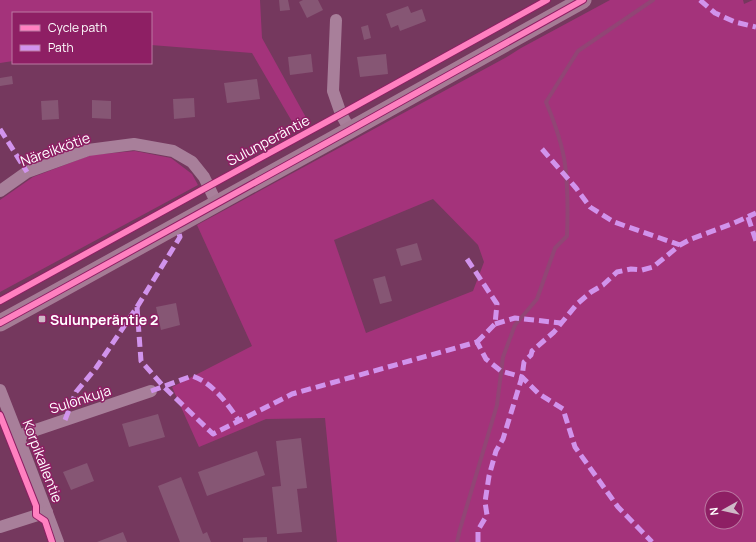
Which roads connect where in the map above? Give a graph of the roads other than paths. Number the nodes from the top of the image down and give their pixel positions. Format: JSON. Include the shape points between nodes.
{"nodes":[{"id":1,"x":583,"y":0,"type":"edge"},
{"id":2,"x":336,"y":20,"type":"dead end"},
{"id":3,"x":350,"y":130,"type":"junction"},
{"id":4,"x":0,"y":191,"type":"edge"},
{"id":5,"x":217,"y":204,"type":"junction"},
{"id":6,"x":0,"y":323,"type":"edge"},
{"id":7,"x":0,"y":390,"type":"edge"},
{"id":8,"x":151,"y":391,"type":"dead end"},
{"id":9,"x":18,"y":436,"type":"junction"},
{"id":10,"x":47,"y":512,"type":"junction"},
{"id":11,"x":0,"y":527,"type":"edge"},
{"id":12,"x":58,"y":542,"type":"edge"}],
"edges":[{"from":1,"to":3,"type":"street"},
{"from":2,"to":3,"type":"street","via":[[332,92]]},
{"from":3,"to":5,"type":"street"},
{"from":4,"to":5,"type":"street","name":"Näreikkötie","via":[[27,172],[88,150],[134,144],[173,151],[192,162],[204,177]]},
{"from":5,"to":6,"type":"street"},
{"from":7,"to":9,"type":"street","name":"Korpikallentie"},
{"from":8,"to":9,"type":"street","name":"Sulonkuja"},
{"from":9,"to":10,"type":"street","name":"Korpikallentie"},
{"from":10,"to":11,"type":"street"},
{"from":10,"to":12,"type":"street","name":"Korpikallentie"}]}
